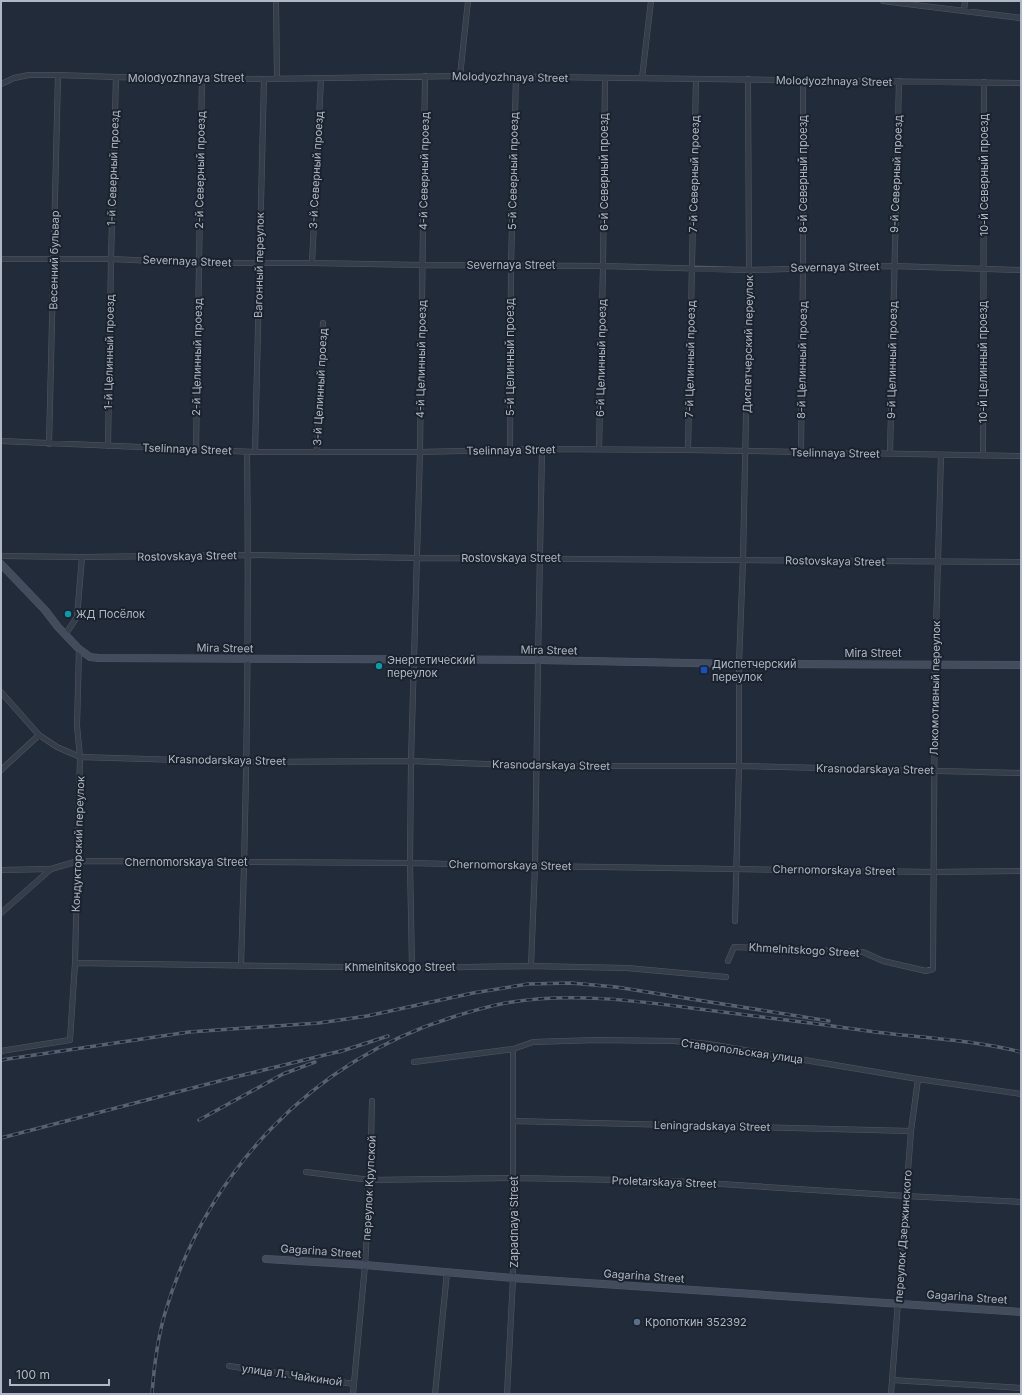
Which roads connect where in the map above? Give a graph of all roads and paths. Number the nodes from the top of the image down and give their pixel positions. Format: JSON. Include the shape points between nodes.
{"nodes":[{"id":1,"x":276,"y":1,"type":"edge"},
{"id":2,"x":468,"y":1,"type":"edge"},
{"id":3,"x":651,"y":1,"type":"edge"},
{"id":4,"x":883,"y":1,"type":"edge"},
{"id":5,"x":965,"y":1,"type":"edge"},
{"id":6,"x":964,"y":11,"type":"junction"},
{"id":7,"x":1021,"y":18,"type":"edge"},
{"id":8,"x":58,"y":75,"type":"junction"},
{"id":9,"x":425,"y":76,"type":"junction"},
{"id":10,"x":460,"y":76,"type":"junction"},
{"id":11,"x":516,"y":77,"type":"junction"},
{"id":12,"x":116,"y":78,"type":"junction"},
{"id":13,"x":202,"y":78,"type":"junction"},
{"id":14,"x":277,"y":78,"type":"junction"},
{"id":15,"x":321,"y":78,"type":"junction"},
{"id":16,"x":605,"y":78,"type":"junction"},
{"id":17,"x":642,"y":78,"type":"junction"},
{"id":18,"x":264,"y":79,"type":"junction"},
{"id":19,"x":696,"y":79,"type":"junction"},
{"id":20,"x":748,"y":79,"type":"junction"},
{"id":21,"x":803,"y":81,"type":"junction"},
{"id":22,"x":899,"y":81,"type":"junction"},
{"id":23,"x":984,"y":82,"type":"junction"},
{"id":24,"x":1021,"y":83,"type":"edge"},
{"id":25,"x":1,"y":84,"type":"edge"},
{"id":26,"x":111,"y":258,"type":"junction"},
{"id":27,"x":1,"y":259,"type":"edge"},
{"id":28,"x":54,"y":259,"type":"junction"},
{"id":29,"x":199,"y":263,"type":"junction"},
{"id":30,"x":259,"y":263,"type":"junction"},
{"id":31,"x":312,"y":263,"type":"junction"},
{"id":32,"x":422,"y":265,"type":"junction"},
{"id":33,"x":511,"y":265,"type":"junction"},
{"id":34,"x":603,"y":266,"type":"junction"},
{"id":35,"x":893,"y":266,"type":"junction"},
{"id":36,"x":692,"y":268,"type":"junction"},
{"id":37,"x":803,"y":268,"type":"junction"},
{"id":38,"x":984,"y":268,"type":"junction"},
{"id":39,"x":749,"y":270,"type":"junction"},
{"id":40,"x":1021,"y":270,"type":"edge"},
{"id":41,"x":323,"y":322,"type":"dead end"},
{"id":42,"x":1,"y":441,"type":"edge"},
{"id":43,"x":49,"y":444,"type":"junction"},
{"id":44,"x":108,"y":446,"type":"junction"},
{"id":45,"x":510,"y":449,"type":"junction"},
{"id":46,"x":542,"y":449,"type":"junction"},
{"id":47,"x":599,"y":449,"type":"junction"},
{"id":48,"x":196,"y":450,"type":"junction"},
{"id":49,"x":688,"y":450,"type":"junction"},
{"id":50,"x":746,"y":451,"type":"junction"},
{"id":51,"x":247,"y":452,"type":"junction"},
{"id":52,"x":255,"y":452,"type":"junction"},
{"id":53,"x":317,"y":452,"type":"junction"},
{"id":54,"x":420,"y":452,"type":"junction"},
{"id":55,"x":801,"y":452,"type":"junction"},
{"id":56,"x":890,"y":453,"type":"junction"},
{"id":57,"x":941,"y":455,"type":"junction"},
{"id":58,"x":983,"y":456,"type":"junction"},
{"id":59,"x":1021,"y":456,"type":"edge"},
{"id":60,"x":248,"y":555,"type":"junction"},
{"id":61,"x":1,"y":556,"type":"edge"},
{"id":62,"x":82,"y":557,"type":"junction"},
{"id":63,"x":417,"y":558,"type":"junction"},
{"id":64,"x":540,"y":558,"type":"junction"},
{"id":65,"x":744,"y":560,"type":"junction"},
{"id":66,"x":938,"y":562,"type":"junction"},
{"id":67,"x":1021,"y":562,"type":"edge"},
{"id":68,"x":1,"y":564,"type":"edge"},
{"id":69,"x":65,"y":634,"type":"junction"},
{"id":70,"x":79,"y":649,"type":"junction"},
{"id":71,"x":415,"y":659,"type":"junction"},
{"id":72,"x":248,"y":660,"type":"junction"},
{"id":73,"x":538,"y":660,"type":"junction"},
{"id":74,"x":739,"y":664,"type":"junction"},
{"id":75,"x":935,"y":664,"type":"junction"},
{"id":76,"x":1021,"y":665,"type":"edge"},
{"id":77,"x":1,"y":692,"type":"edge"},
{"id":78,"x":39,"y":734,"type":"junction"},
{"id":79,"x":80,"y":757,"type":"junction"},
{"id":80,"x":411,"y":761,"type":"junction"},
{"id":81,"x":247,"y":762,"type":"junction"},
{"id":82,"x":537,"y":766,"type":"junction"},
{"id":83,"x":739,"y":766,"type":"junction"},
{"id":84,"x":1,"y":770,"type":"edge"},
{"id":85,"x":934,"y":770,"type":"junction"},
{"id":86,"x":1021,"y":773,"type":"edge"},
{"id":87,"x":78,"y":861,"type":"junction"},
{"id":88,"x":245,"y":862,"type":"junction"},
{"id":89,"x":410,"y":863,"type":"junction"},
{"id":90,"x":535,"y":866,"type":"junction"},
{"id":91,"x":51,"y":869,"type":"junction"},
{"id":92,"x":737,"y":869,"type":"junction"},
{"id":93,"x":1,"y":870,"type":"edge"},
{"id":94,"x":1021,"y":871,"type":"edge"},
{"id":95,"x":933,"y":872,"type":"junction"},
{"id":96,"x":1,"y":913,"type":"edge"},
{"id":97,"x":734,"y":921,"type":"dead end"},
{"id":98,"x":728,"y":961,"type":"dead end"},
{"id":99,"x":74,"y":963,"type":"junction"},
{"id":100,"x":242,"y":965,"type":"junction"},
{"id":101,"x":531,"y":966,"type":"junction"},
{"id":102,"x":412,"y":968,"type":"junction"},
{"id":103,"x":933,"y":969,"type":"joint"},
{"id":104,"x":726,"y":977,"type":"dead end"},
{"id":105,"x":513,"y":1049,"type":"junction"},
{"id":106,"x":1,"y":1051,"type":"edge"},
{"id":107,"x":414,"y":1062,"type":"dead end"},
{"id":108,"x":918,"y":1079,"type":"junction"},
{"id":109,"x":1021,"y":1094,"type":"edge"},
{"id":110,"x":372,"y":1101,"type":"dead end"},
{"id":111,"x":513,"y":1121,"type":"junction"},
{"id":112,"x":911,"y":1131,"type":"junction"},
{"id":113,"x":306,"y":1172,"type":"dead end"},
{"id":114,"x":514,"y":1178,"type":"junction"},
{"id":115,"x":370,"y":1180,"type":"junction"},
{"id":116,"x":906,"y":1196,"type":"junction"},
{"id":117,"x":1021,"y":1202,"type":"edge"},
{"id":118,"x":266,"y":1259,"type":"dead end"},
{"id":119,"x":365,"y":1265,"type":"junction"},
{"id":120,"x":447,"y":1272,"type":"junction"},
{"id":121,"x":513,"y":1278,"type":"junction"},
{"id":122,"x":898,"y":1303,"type":"junction"},
{"id":123,"x":1021,"y":1312,"type":"edge"},
{"id":124,"x":229,"y":1366,"type":"dead end"},
{"id":125,"x":892,"y":1380,"type":"junction"},
{"id":126,"x":354,"y":1384,"type":"junction"},
{"id":127,"x":1021,"y":1388,"type":"edge"},
{"id":128,"x":353,"y":1394,"type":"edge"},
{"id":129,"x":435,"y":1394,"type":"edge"},
{"id":130,"x":508,"y":1394,"type":"edge"},
{"id":131,"x":891,"y":1394,"type":"edge"}],
"edges":[{"from":1,"to":14,"type":"street"},
{"from":2,"to":10,"type":"street"},
{"from":3,"to":17,"type":"street"},
{"from":4,"to":6,"type":"street"},
{"from":5,"to":6,"type":"street"},
{"from":6,"to":7,"type":"street"},
{"from":8,"to":12,"type":"street","name":"Molodyozhnaya Street"},
{"from":8,"to":25,"type":"street","name":"Molodyozhnaya Street","via":[[29,75]]},
{"from":8,"to":28,"type":"street","name":"Весенний бульвар"},
{"from":9,"to":10,"type":"street","name":"Molodyozhnaya Street"},
{"from":9,"to":15,"type":"street","name":"Molodyozhnaya Street"},
{"from":9,"to":32,"type":"street","name":"4-й Северный проезд"},
{"from":10,"to":11,"type":"street","name":"Molodyozhnaya Street"},
{"from":11,"to":16,"type":"street","name":"Molodyozhnaya Street"},
{"from":11,"to":33,"type":"street","name":"5-й Северный проезд"},
{"from":12,"to":13,"type":"street","name":"Molodyozhnaya Street"},
{"from":12,"to":26,"type":"street","name":"1-й Северный проезд"},
{"from":13,"to":18,"type":"street","name":"Molodyozhnaya Street"},
{"from":13,"to":29,"type":"street","name":"2-й Северный проезд"},
{"from":14,"to":15,"type":"street","name":"Molodyozhnaya Street"},
{"from":14,"to":18,"type":"street","name":"Molodyozhnaya Street"},
{"from":15,"to":31,"type":"street","name":"3-й Северный проезд"},
{"from":16,"to":17,"type":"street","name":"Molodyozhnaya Street"},
{"from":16,"to":34,"type":"street","name":"6-й Северный проезд"},
{"from":17,"to":19,"type":"street","name":"Molodyozhnaya Street"},
{"from":18,"to":30,"type":"street","name":"Вагонный переулок"},
{"from":19,"to":20,"type":"street","name":"Molodyozhnaya Street"},
{"from":19,"to":36,"type":"street","name":"7-й Северный проезд"},
{"from":20,"to":21,"type":"street","name":"Molodyozhnaya Street"},
{"from":20,"to":39,"type":"street","name":"Диспетчерский переулок"},
{"from":21,"to":22,"type":"street","name":"Molodyozhnaya Street"},
{"from":21,"to":37,"type":"street","name":"8-й Северный проезд"},
{"from":22,"to":23,"type":"street","name":"Molodyozhnaya Street"},
{"from":22,"to":35,"type":"street","name":"9-й Северный проезд"},
{"from":23,"to":24,"type":"street","name":"Molodyozhnaya Street"},
{"from":23,"to":38,"type":"street","name":"10-й Северный проезд"},
{"from":26,"to":28,"type":"street","name":"Severnaya Street"},
{"from":26,"to":29,"type":"street","name":"Severnaya Street"},
{"from":26,"to":44,"type":"street","name":"1-й Целинный проезд"},
{"from":27,"to":28,"type":"street","name":"Severnaya Street"},
{"from":28,"to":43,"type":"street","name":"Весенний бульвар"},
{"from":29,"to":30,"type":"street","name":"Severnaya Street"},
{"from":29,"to":48,"type":"street","name":"2-й Целинный проезд"},
{"from":30,"to":31,"type":"street","name":"Severnaya Street"},
{"from":30,"to":52,"type":"street","name":"Вагонный переулок"},
{"from":31,"to":32,"type":"street","name":"Severnaya Street"},
{"from":32,"to":33,"type":"street","name":"Severnaya Street"},
{"from":32,"to":54,"type":"street","name":"4-й Целинный проезд"},
{"from":33,"to":34,"type":"street","name":"Severnaya Street"},
{"from":33,"to":45,"type":"street","name":"5-й Целинный проезд"},
{"from":34,"to":36,"type":"street","name":"Severnaya Street"},
{"from":34,"to":47,"type":"street","name":"6-й Целинный проезд"},
{"from":35,"to":37,"type":"street","name":"Severnaya Street"},
{"from":35,"to":38,"type":"street","name":"Severnaya Street"},
{"from":35,"to":56,"type":"street","name":"9-й Целинный проезд"},
{"from":36,"to":39,"type":"street","name":"Severnaya Street"},
{"from":36,"to":49,"type":"street","name":"7-й Целинный проезд"},
{"from":37,"to":39,"type":"street","name":"Severnaya Street"},
{"from":37,"to":55,"type":"street","name":"8-й Целинный проезд"},
{"from":38,"to":40,"type":"street","name":"Severnaya Street"},
{"from":38,"to":58,"type":"street","name":"10-й Целинный проезд"},
{"from":39,"to":50,"type":"street","name":"Диспетчерский переулок"},
{"from":41,"to":53,"type":"street","name":"3-й Целинный проезд"},
{"from":42,"to":43,"type":"street","name":"Tselinnaya Street"},
{"from":43,"to":44,"type":"street","name":"Tselinnaya Street"},
{"from":44,"to":48,"type":"street","name":"Tselinnaya Street"},
{"from":45,"to":46,"type":"street","name":"Tselinnaya Street"},
{"from":45,"to":54,"type":"street","name":"Tselinnaya Street"},
{"from":46,"to":47,"type":"street","name":"Tselinnaya Street"},
{"from":46,"to":64,"type":"street"},
{"from":47,"to":49,"type":"street","name":"Tselinnaya Street"},
{"from":48,"to":51,"type":"street","name":"Tselinnaya Street"},
{"from":49,"to":50,"type":"street","name":"Tselinnaya Street"},
{"from":50,"to":55,"type":"street","name":"Tselinnaya Street"},
{"from":50,"to":65,"type":"street","name":"Диспетчерский переулок"},
{"from":51,"to":52,"type":"street","name":"Tselinnaya Street"},
{"from":51,"to":60,"type":"street"},
{"from":52,"to":53,"type":"street","name":"Tselinnaya Street"},
{"from":53,"to":54,"type":"street","name":"Tselinnaya Street"},
{"from":54,"to":63,"type":"street"},
{"from":55,"to":56,"type":"street","name":"Tselinnaya Street"},
{"from":56,"to":57,"type":"street","name":"Tselinnaya Street"},
{"from":57,"to":58,"type":"street","name":"Tselinnaya Street"},
{"from":57,"to":66,"type":"street","name":"Локомотивный переулок"},
{"from":58,"to":59,"type":"street","name":"Tselinnaya Street"},
{"from":60,"to":62,"type":"street","name":"Rostovskaya Street"},
{"from":60,"to":63,"type":"street","name":"Rostovskaya Street"},
{"from":60,"to":72,"type":"street"},
{"from":61,"to":62,"type":"street","name":"Rostovskaya Street"},
{"from":62,"to":69,"type":"street","via":[[77,617]]},
{"from":63,"to":64,"type":"street","name":"Rostovskaya Street"},
{"from":63,"to":71,"type":"street"},
{"from":64,"to":65,"type":"street","name":"Rostovskaya Street"},
{"from":64,"to":73,"type":"street"},
{"from":65,"to":66,"type":"street","name":"Rostovskaya Street"},
{"from":65,"to":74,"type":"street","name":"Диспетчерский переулок"},
{"from":66,"to":67,"type":"street","name":"Rostovskaya Street"},
{"from":66,"to":75,"type":"street","name":"Локомотивный переулок"},
{"from":68,"to":69,"type":"street"},
{"from":69,"to":70,"type":"street"},
{"from":70,"to":72,"type":"street","name":"Mira Street","via":[[90,657],[99,658]]},
{"from":70,"to":79,"type":"street","name":"Кондукторский переулок"},
{"from":71,"to":72,"type":"street","name":"Mira Street"},
{"from":71,"to":73,"type":"street","name":"Mira Street"},
{"from":71,"to":80,"type":"street"},
{"from":72,"to":81,"type":"street"},
{"from":73,"to":74,"type":"street","name":"Mira Street"},
{"from":73,"to":82,"type":"street"},
{"from":74,"to":75,"type":"street","name":"Mira Street"},
{"from":74,"to":83,"type":"street","name":"Диспетчерский переулок"},
{"from":75,"to":76,"type":"street","name":"Mira Street"},
{"from":75,"to":85,"type":"street","name":"Локомотивный переулок"},
{"from":77,"to":78,"type":"street"},
{"from":78,"to":79,"type":"street","via":[[57,747]]},
{"from":78,"to":84,"type":"street"},
{"from":79,"to":81,"type":"street","name":"Krasnodarskaya Street"},
{"from":79,"to":87,"type":"street","name":"Кондукторский переулок"},
{"from":80,"to":81,"type":"street","name":"Krasnodarskaya Street"},
{"from":80,"to":82,"type":"street","name":"Krasnodarskaya Street"},
{"from":80,"to":89,"type":"street"},
{"from":81,"to":88,"type":"street"},
{"from":82,"to":83,"type":"street","name":"Krasnodarskaya Street"},
{"from":82,"to":90,"type":"street"},
{"from":83,"to":85,"type":"street","name":"Krasnodarskaya Street"},
{"from":83,"to":92,"type":"street","name":"Диспетчерский переулок"},
{"from":85,"to":86,"type":"street","name":"Krasnodarskaya Street"},
{"from":85,"to":95,"type":"street","name":"Локомотивный переулок"},
{"from":87,"to":88,"type":"street","name":"Chernomorskaya Street"},
{"from":87,"to":91,"type":"street","name":"Chernomorskaya Street"},
{"from":87,"to":99,"type":"street","name":"Кондукторский переулок"},
{"from":88,"to":89,"type":"street","name":"Chernomorskaya Street"},
{"from":88,"to":100,"type":"street"},
{"from":89,"to":90,"type":"street","name":"Chernomorskaya Street"},
{"from":89,"to":102,"type":"street"},
{"from":90,"to":92,"type":"street","name":"Chernomorskaya Street"},
{"from":90,"to":101,"type":"street"},
{"from":91,"to":93,"type":"street","name":"Chernomorskaya Street"},
{"from":91,"to":96,"type":"street"},
{"from":92,"to":95,"type":"street","name":"Chernomorskaya Street"},
{"from":92,"to":97,"type":"street","name":"Диспетчерский переулок"},
{"from":94,"to":95,"type":"street","name":"Chernomorskaya Street"},
{"from":95,"to":103,"type":"street","name":"Локомотивный переулок"},
{"from":98,"to":103,"type":"street","name":"Khmelnitskogo Street","via":[[734,947],[863,952],[883,961],[926,971]]},
{"from":99,"to":100,"type":"street","name":"Khmelnitskogo Street"},
{"from":99,"to":106,"type":"street","name":"Кондукторский переулок","via":[[70,1040]]},
{"from":100,"to":102,"type":"street","name":"Khmelnitskogo Street"},
{"from":101,"to":102,"type":"street","name":"Khmelnitskogo Street"},
{"from":101,"to":104,"type":"street","name":"Khmelnitskogo Street","via":[[627,968]]},
{"from":105,"to":107,"type":"street","name":"Ставропольская улица"},
{"from":105,"to":108,"type":"street","name":"Ставропольская улица","via":[[533,1042],[597,1040],[702,1043]]},
{"from":105,"to":111,"type":"street","name":"Zapadnaya Street"},
{"from":108,"to":109,"type":"street","name":"Ставропольская улица"},
{"from":108,"to":112,"type":"street","name":"переулок Дзержинского"},
{"from":110,"to":115,"type":"street","name":"переулок Крупской"},
{"from":111,"to":112,"type":"street","name":"Leningradskaya Street"},
{"from":111,"to":114,"type":"street","name":"Zapadnaya Street"},
{"from":112,"to":116,"type":"street","name":"переулок Дзержинского"},
{"from":113,"to":115,"type":"street","name":"Proletarskaya Street"},
{"from":114,"to":115,"type":"street","name":"Proletarskaya Street"},
{"from":114,"to":116,"type":"street","name":"Proletarskaya Street","via":[[674,1181]]},
{"from":114,"to":121,"type":"street","name":"Zapadnaya Street"},
{"from":115,"to":119,"type":"street","name":"переулок Крупской"},
{"from":116,"to":117,"type":"street","name":"Proletarskaya Street"},
{"from":116,"to":122,"type":"street","name":"переулок Дзержинского"},
{"from":118,"to":119,"type":"street","name":"Gagarina Street"},
{"from":119,"to":120,"type":"street","name":"Gagarina Street"},
{"from":119,"to":126,"type":"street","name":"переулок Крупской"},
{"from":120,"to":121,"type":"street","name":"Gagarina Street"},
{"from":120,"to":129,"type":"street"},
{"from":121,"to":122,"type":"street","name":"Gagarina Street"},
{"from":121,"to":130,"type":"street","name":"Zapadnaya Street"},
{"from":122,"to":123,"type":"street","name":"Gagarina Street"},
{"from":122,"to":125,"type":"street","name":"переулок Дзержинского"},
{"from":124,"to":126,"type":"street","name":"улица Л. Чайкиной"},
{"from":125,"to":127,"type":"street"},
{"from":125,"to":131,"type":"street","name":"переулок Дзержинского"},
{"from":126,"to":128,"type":"street","name":"переулок Крупской"}]}
